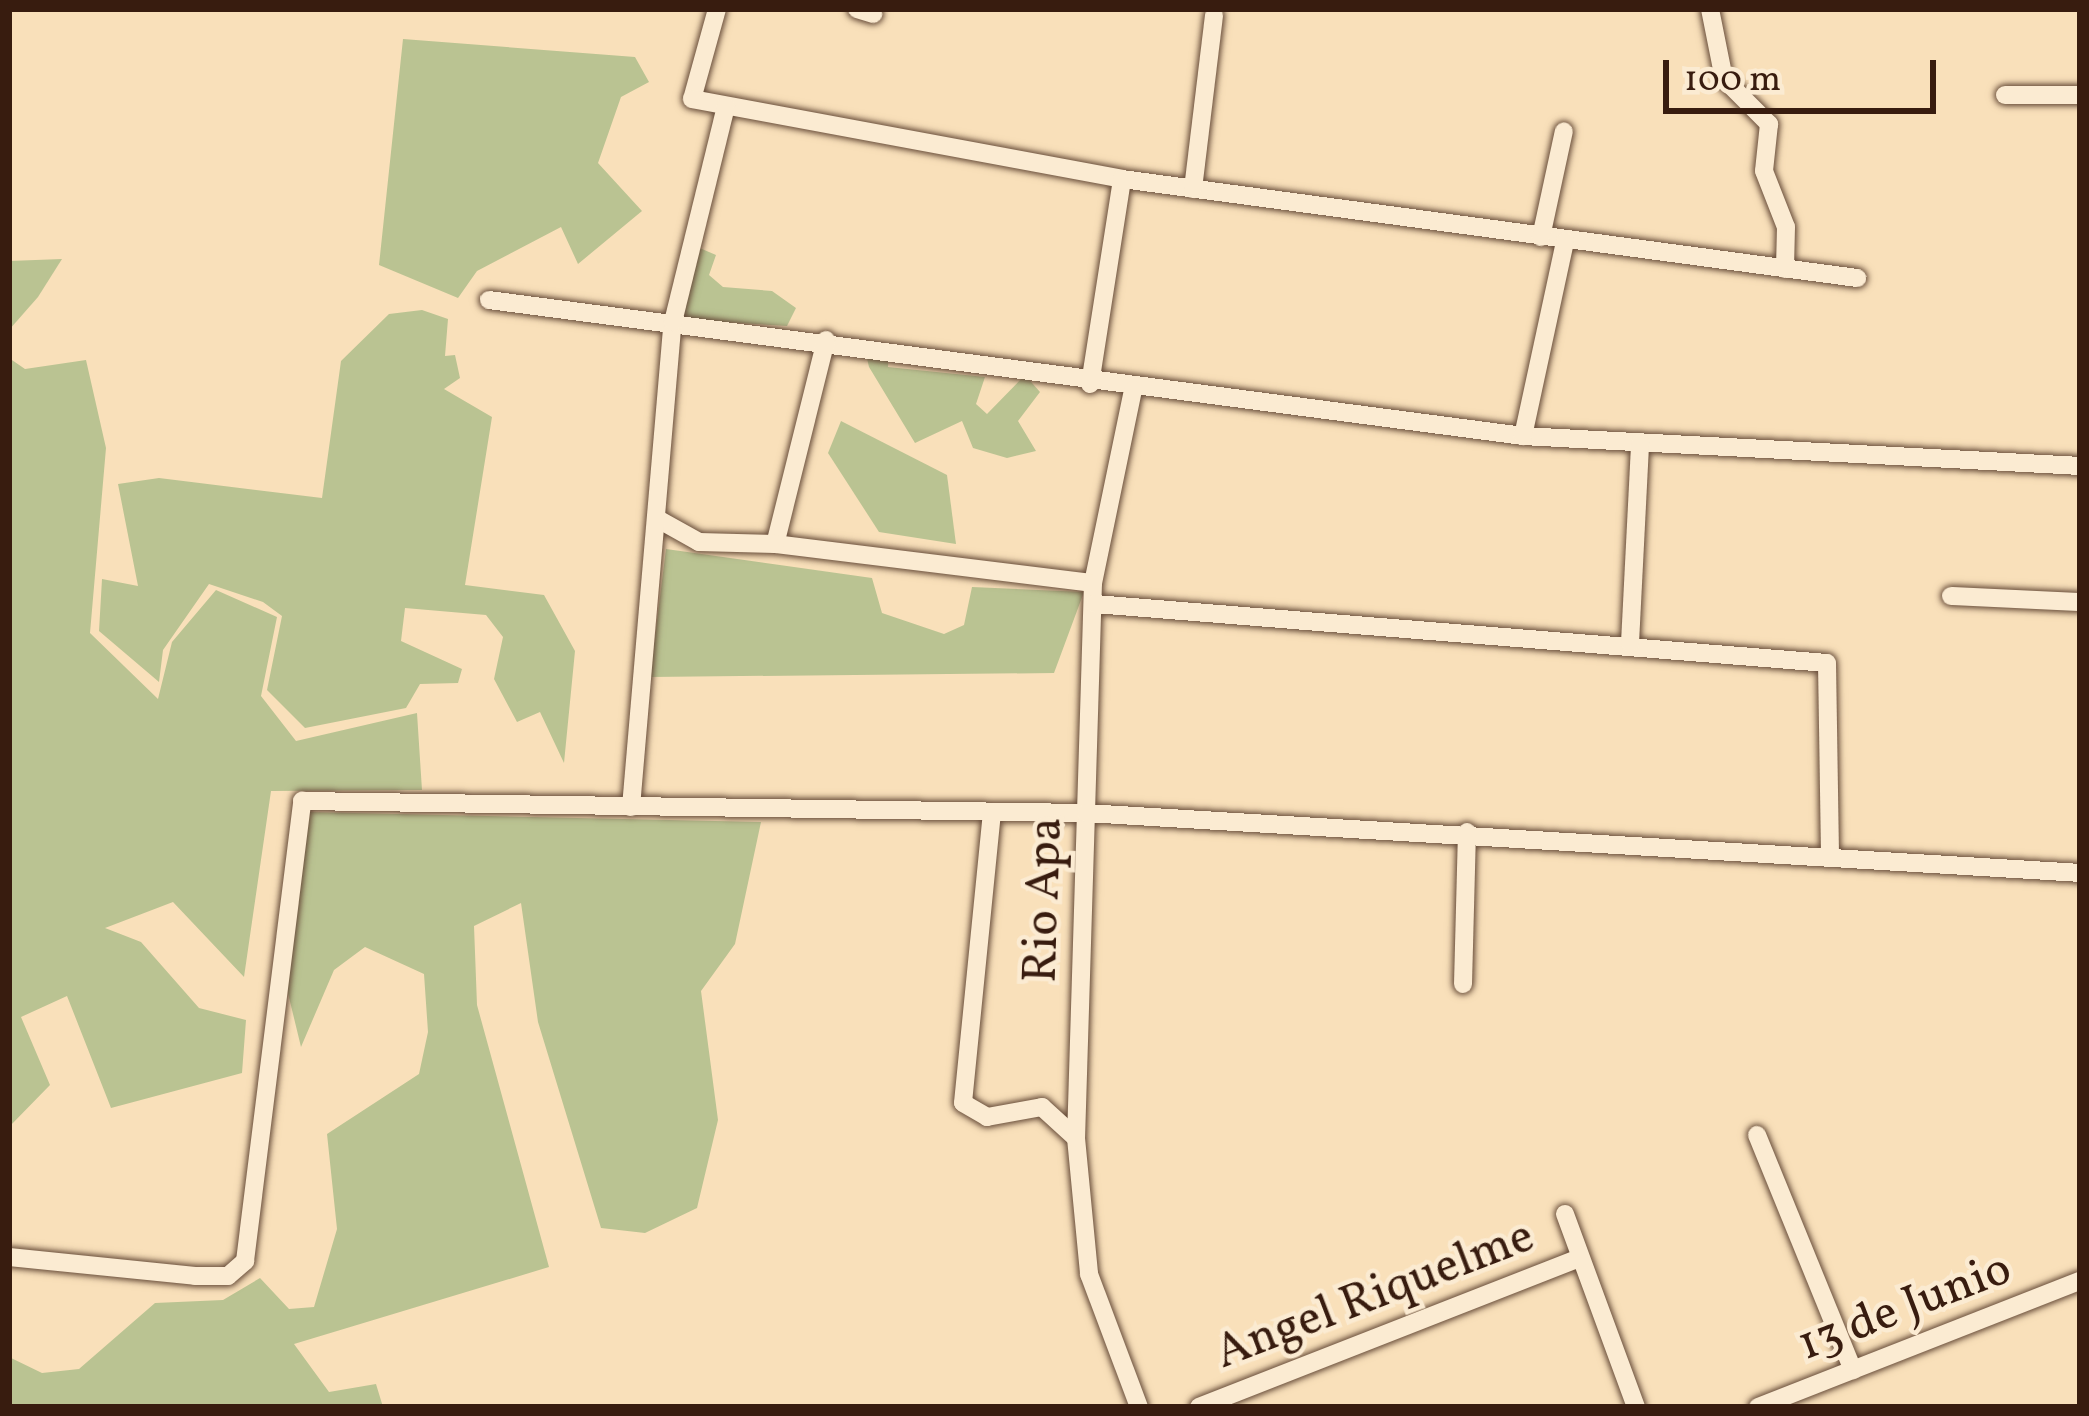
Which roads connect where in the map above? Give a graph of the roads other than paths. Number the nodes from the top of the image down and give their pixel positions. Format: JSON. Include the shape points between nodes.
{"nodes":[{"id":1,"x":717,"y":9,"type":"edge"},
{"id":2,"x":1710,"y":9,"type":"edge"},
{"id":3,"x":1214,"y":15,"type":"dead end"},
{"id":4,"x":2006,"y":95,"type":"dead end"},
{"id":5,"x":2080,"y":95,"type":"edge"},
{"id":6,"x":726,"y":106,"type":"junction"},
{"id":7,"x":1564,"y":131,"type":"dead end"},
{"id":8,"x":1121,"y":179,"type":"junction"},
{"id":9,"x":1193,"y":189,"type":"junction"},
{"id":10,"x":1540,"y":237,"type":"junction"},
{"id":11,"x":1565,"y":241,"type":"junction"},
{"id":12,"x":1785,"y":269,"type":"junction"},
{"id":13,"x":1857,"y":278,"type":"dead end"},
{"id":14,"x":489,"y":300,"type":"dead end"},
{"id":15,"x":673,"y":322,"type":"junction"},
{"id":16,"x":826,"y":340,"type":"junction"},
{"id":17,"x":1090,"y":384,"type":"junction"},
{"id":18,"x":1133,"y":390,"type":"junction"},
{"id":19,"x":1523,"y":436,"type":"junction"},
{"id":20,"x":1640,"y":443,"type":"junction"},
{"id":21,"x":2080,"y":466,"type":"edge"},
{"id":22,"x":656,"y":518,"type":"junction"},
{"id":23,"x":776,"y":544,"type":"junction"},
{"id":24,"x":1093,"y":583,"type":"junction"},
{"id":25,"x":1951,"y":596,"type":"dead end"},
{"id":26,"x":2080,"y":602,"type":"edge"},
{"id":27,"x":1095,"y":604,"type":"junction"},
{"id":28,"x":1630,"y":643,"type":"junction"},
{"id":29,"x":631,"y":807,"type":"junction"},
{"id":30,"x":992,"y":812,"type":"junction"},
{"id":31,"x":1086,"y":812,"type":"junction"},
{"id":32,"x":1467,"y":832,"type":"junction"},
{"id":33,"x":1830,"y":854,"type":"junction"},
{"id":34,"x":2080,"y":873,"type":"edge"},
{"id":35,"x":1463,"y":984,"type":"dead end"},
{"id":36,"x":1757,"y":1136,"type":"dead end"},
{"id":37,"x":1076,"y":1138,"type":"junction"},
{"id":38,"x":1564,"y":1214,"type":"dead end"},
{"id":39,"x":9,"y":1257,"type":"edge"},
{"id":40,"x":1580,"y":1258,"type":"junction"},
{"id":41,"x":2080,"y":1281,"type":"edge"},
{"id":42,"x":1853,"y":1370,"type":"junction"},
{"id":43,"x":1139,"y":1407,"type":"edge"},
{"id":44,"x":1199,"y":1407,"type":"edge"},
{"id":45,"x":1636,"y":1407,"type":"edge"},
{"id":46,"x":1758,"y":1407,"type":"edge"}],
"edges":[{"from":1,"to":6,"type":"street","via":[[692,99]]},
{"from":2,"to":12,"type":"street","via":[[1724,79],[1769,124],[1764,171],[1786,227]]},
{"from":3,"to":9,"type":"street"},
{"from":4,"to":5,"type":"street"},
{"from":6,"to":8,"type":"street"},
{"from":6,"to":15,"type":"street"},
{"from":7,"to":10,"type":"street"},
{"from":8,"to":9,"type":"street"},
{"from":8,"to":17,"type":"street"},
{"from":9,"to":10,"type":"street"},
{"from":10,"to":11,"type":"street"},
{"from":11,"to":12,"type":"street"},
{"from":11,"to":19,"type":"street"},
{"from":12,"to":13,"type":"street"},
{"from":14,"to":15,"type":"street"},
{"from":15,"to":16,"type":"street"},
{"from":15,"to":22,"type":"street"},
{"from":16,"to":17,"type":"street"},
{"from":16,"to":23,"type":"street"},
{"from":17,"to":18,"type":"street"},
{"from":18,"to":19,"type":"street"},
{"from":18,"to":24,"type":"street","name":"Rio Apa"},
{"from":19,"to":20,"type":"street"},
{"from":20,"to":21,"type":"street"},
{"from":20,"to":28,"type":"street"},
{"from":22,"to":23,"type":"street","via":[[699,542]]},
{"from":22,"to":29,"type":"street"},
{"from":23,"to":24,"type":"street"},
{"from":24,"to":27,"type":"street","name":"Rio Apa"},
{"from":25,"to":26,"type":"street"},
{"from":27,"to":28,"type":"street","via":[[1393,636]]},
{"from":27,"to":31,"type":"street","name":"Rio Apa"},
{"from":28,"to":33,"type":"street","via":[[1827,663]]},
{"from":29,"to":30,"type":"street"},
{"from":29,"to":39,"type":"street","via":[[302,801],[291,817],[245,1261],[228,1276],[195,1276]]},
{"from":30,"to":31,"type":"street"},
{"from":30,"to":37,"type":"street","via":[[963,1103],[987,1117],[1042,1107]]},
{"from":31,"to":32,"type":"street"},
{"from":31,"to":37,"type":"street","name":"Rio Apa"},
{"from":32,"to":33,"type":"street"},
{"from":32,"to":35,"type":"street"},
{"from":33,"to":34,"type":"street"},
{"from":36,"to":42,"type":"street"},
{"from":37,"to":43,"type":"street","name":"Rio Apa","via":[[1089,1274]]},
{"from":38,"to":40,"type":"street"},
{"from":40,"to":44,"type":"street","name":"Angel Riquelme"},
{"from":40,"to":45,"type":"street"},
{"from":41,"to":42,"type":"street","name":"13 de Junio"},
{"from":42,"to":46,"type":"street","name":"13 de Junio"}]}
